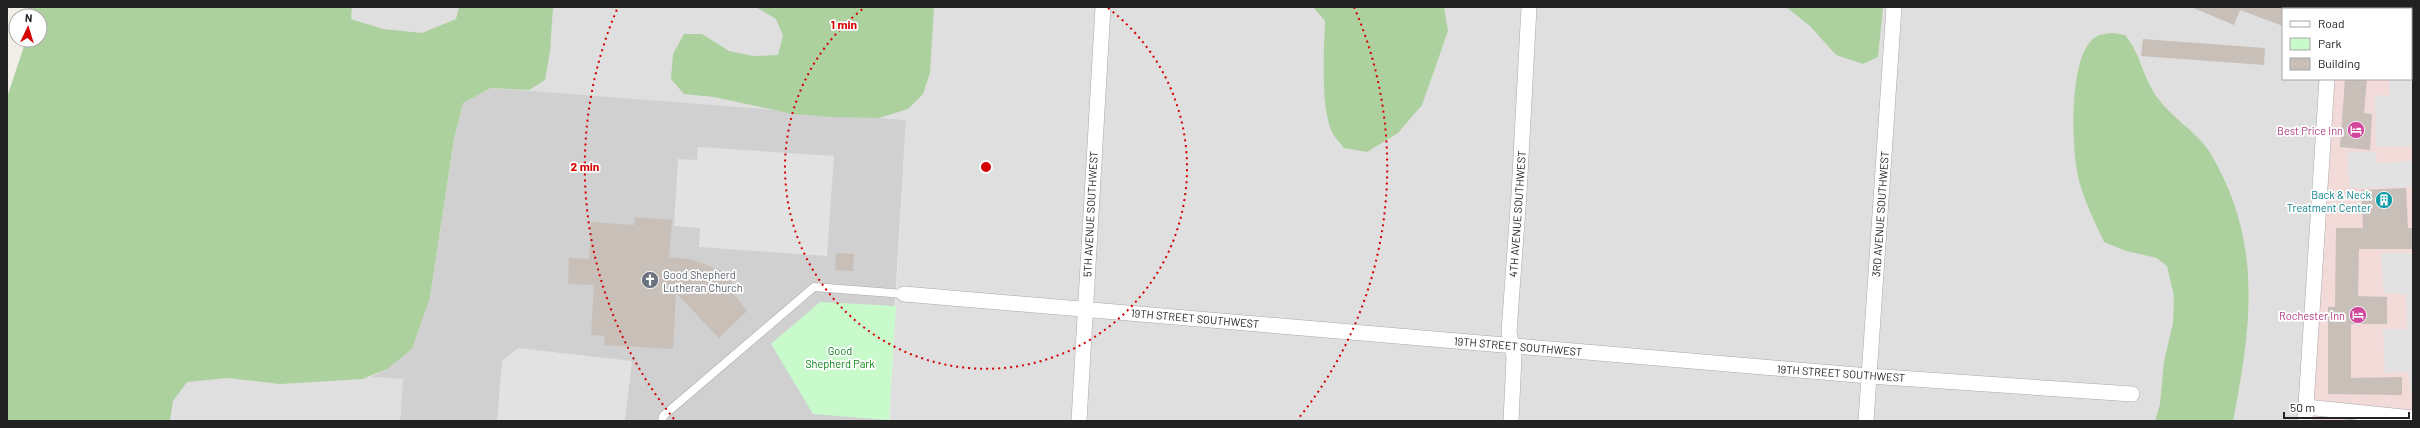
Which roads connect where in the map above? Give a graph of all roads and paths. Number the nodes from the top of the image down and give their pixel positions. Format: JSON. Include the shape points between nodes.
{"nodes":[{"id":1,"x":1103,"y":7,"type":"edge"},
{"id":2,"x":1529,"y":7,"type":"edge"},
{"id":3,"x":1894,"y":7,"type":"edge"},
{"id":4,"x":2327,"y":80,"type":"edge"},
{"id":5,"x":904,"y":294,"type":"joint"},
{"id":6,"x":1085,"y":309,"type":"junction"},
{"id":7,"x":1513,"y":346,"type":"junction"},
{"id":8,"x":1869,"y":376,"type":"junction"},
{"id":9,"x":2132,"y":394,"type":"dead end"},
{"id":10,"x":2306,"y":414,"type":"edge"},
{"id":11,"x":2413,"y":418,"type":"edge"},
{"id":12,"x":662,"y":421,"type":"edge"},
{"id":13,"x":1079,"y":421,"type":"edge"},
{"id":14,"x":1511,"y":421,"type":"edge"},
{"id":15,"x":1866,"y":421,"type":"edge"}],
"edges":[{"from":1,"to":6,"type":"street","name":"5TH AVENUE SOUTHWEST"},
{"from":2,"to":7,"type":"street","name":"4TH AVENUE SOUTHWEST","via":[[1509,332]]},
{"from":3,"to":8,"type":"street","name":"3RD AVENUE SOUTHWEST"},
{"from":4,"to":10,"type":"street"},
{"from":5,"to":6,"type":"street","name":"19TH STREET SOUTHWEST"},
{"from":5,"to":12,"type":"lane","via":[[814,287],[663,416]]},
{"from":6,"to":7,"type":"street","name":"19TH STREET SOUTHWEST"},
{"from":6,"to":13,"type":"street","name":"5TH AVENUE SOUTHWEST"},
{"from":7,"to":8,"type":"street","name":"19TH STREET SOUTHWEST"},
{"from":7,"to":14,"type":"street","name":"4TH AVENUE SOUTHWEST"},
{"from":8,"to":9,"type":"street","name":"19TH STREET SOUTHWEST"},
{"from":8,"to":15,"type":"street","name":"3RD AVENUE SOUTHWEST"},
{"from":10,"to":11,"type":"street"}]}
